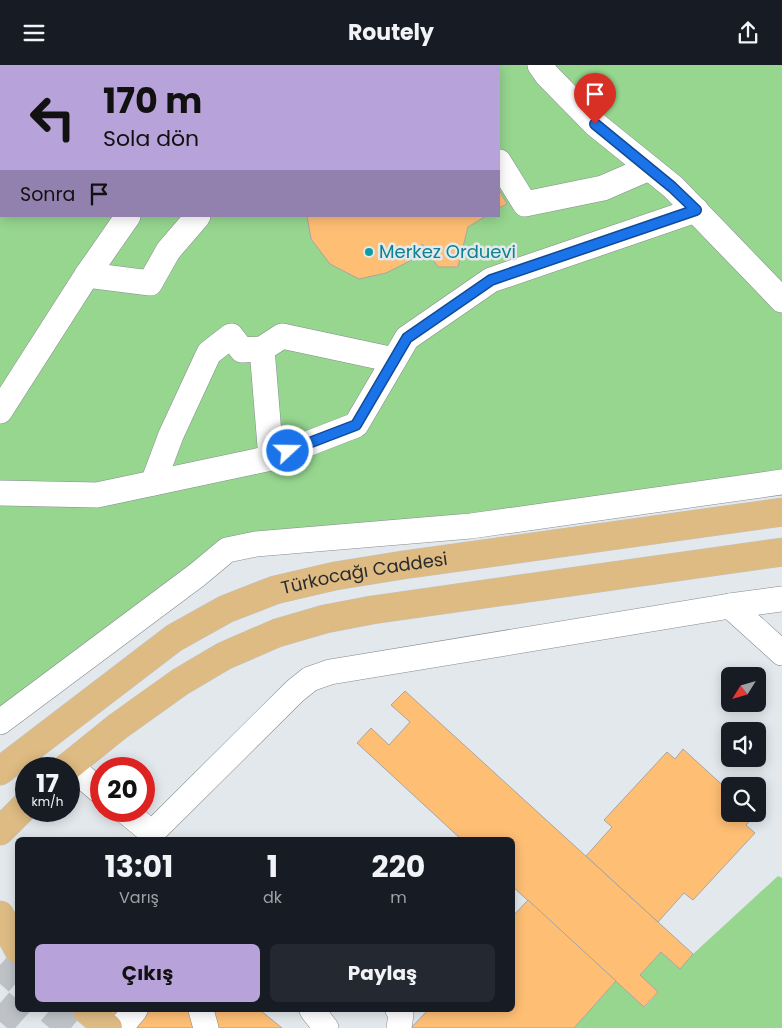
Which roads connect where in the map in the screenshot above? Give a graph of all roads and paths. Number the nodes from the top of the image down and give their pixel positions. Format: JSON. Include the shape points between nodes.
{"nodes":[{"id":1,"x":540,"y":65,"type":"edge"},
{"id":2,"x":500,"y":164,"type":"edge"},
{"id":3,"x":649,"y":168,"type":"junction"},
{"id":4,"x":696,"y":210,"type":"junction"},
{"id":5,"x":127,"y":217,"type":"edge"},
{"id":6,"x":197,"y":217,"type":"edge"},
{"id":7,"x":87,"y":275,"type":"junction"},
{"id":8,"x":782,"y":300,"type":"edge"},
{"id":9,"x":262,"y":349,"type":"junction"},
{"id":10,"x":394,"y":360,"type":"junction"},
{"id":11,"x":0,"y":411,"type":"edge"},
{"id":12,"x":271,"y":458,"type":"junction"},
{"id":13,"x":782,"y":482,"type":"edge"},
{"id":14,"x":153,"y":483,"type":"junction"},
{"id":15,"x":0,"y":493,"type":"edge"},
{"id":16,"x":782,"y":512,"type":"edge"},
{"id":17,"x":782,"y":552,"type":"edge"},
{"id":18,"x":782,"y":599,"type":"edge"},
{"id":19,"x":730,"y":606,"type":"junction"},
{"id":20,"x":782,"y":653,"type":"edge"},
{"id":21,"x":0,"y":722,"type":"edge"},
{"id":22,"x":80,"y":757,"type":"edge"},
{"id":23,"x":6,"y":763,"type":"edge"},
{"id":24,"x":15,"y":816,"type":"edge"},
{"id":25,"x":138,"y":822,"type":"edge"},
{"id":26,"x":0,"y":831,"type":"edge"},
{"id":27,"x":155,"y":837,"type":"edge"},
{"id":28,"x":0,"y":915,"type":"edge"},
{"id":29,"x":0,"y":935,"type":"edge"},
{"id":30,"x":15,"y":943,"type":"edge"},
{"id":31,"x":15,"y":947,"type":"edge"},
{"id":32,"x":89,"y":1012,"type":"edge"},
{"id":33,"x":133,"y":1012,"type":"edge"},
{"id":34,"x":201,"y":1012,"type":"edge"},
{"id":35,"x":314,"y":1012,"type":"edge"},
{"id":36,"x":400,"y":1012,"type":"edge"},
{"id":37,"x":108,"y":1028,"type":"edge"},
{"id":38,"x":120,"y":1028,"type":"edge"},
{"id":39,"x":206,"y":1028,"type":"edge"},
{"id":40,"x":326,"y":1028,"type":"edge"},
{"id":41,"x":399,"y":1028,"type":"edge"}],
"edges":[{"from":1,"to":3,"type":"lane","via":[[595,124]]},
{"from":2,"to":3,"type":"lane","via":[[525,204],[603,188]]},
{"from":3,"to":4,"type":"lane"},
{"from":4,"to":8,"type":"lane"},
{"from":4,"to":10,"type":"lane","via":[[491,280],[407,338]]},
{"from":5,"to":7,"type":"lane"},
{"from":6,"to":7,"type":"lane","via":[[168,251],[150,283]]},
{"from":7,"to":11,"type":"lane"},
{"from":9,"to":10,"type":"lane","via":[[282,336]]},
{"from":9,"to":12,"type":"lane"},
{"from":9,"to":14,"type":"lane","via":[[242,350],[231,335],[209,353]]},
{"from":10,"to":12,"type":"lane","via":[[356,425]]},
{"from":12,"to":14,"type":"lane"},
{"from":13,"to":21,"type":"lane","via":[[471,526],[227,550]]},
{"from":14,"to":15,"type":"lane","via":[[97,495]]},
{"from":16,"to":23,"type":"main road","name":"Türkocağı Caddesi","via":[[393,567],[275,590],[226,609],[174,638]]},
{"from":17,"to":22,"type":"main road","name":"Türkocağı Caddesi","via":[[372,610],[277,633],[224,656],[180,682]]},
{"from":18,"to":19,"type":"lane"},
{"from":19,"to":20,"type":"lane"},
{"from":19,"to":27,"type":"lane","via":[[330,672],[310,679]]},
{"from":24,"to":26,"type":"main road"},
{"from":25,"to":27,"type":"lane"},
{"from":28,"to":30,"type":"main road"},
{"from":29,"to":31,"type":"main road"},
{"from":32,"to":37,"type":"main road"},
{"from":33,"to":38,"type":"lane"},
{"from":34,"to":39,"type":"lane"},
{"from":35,"to":40,"type":"lane"},
{"from":36,"to":41,"type":"lane"}]}
